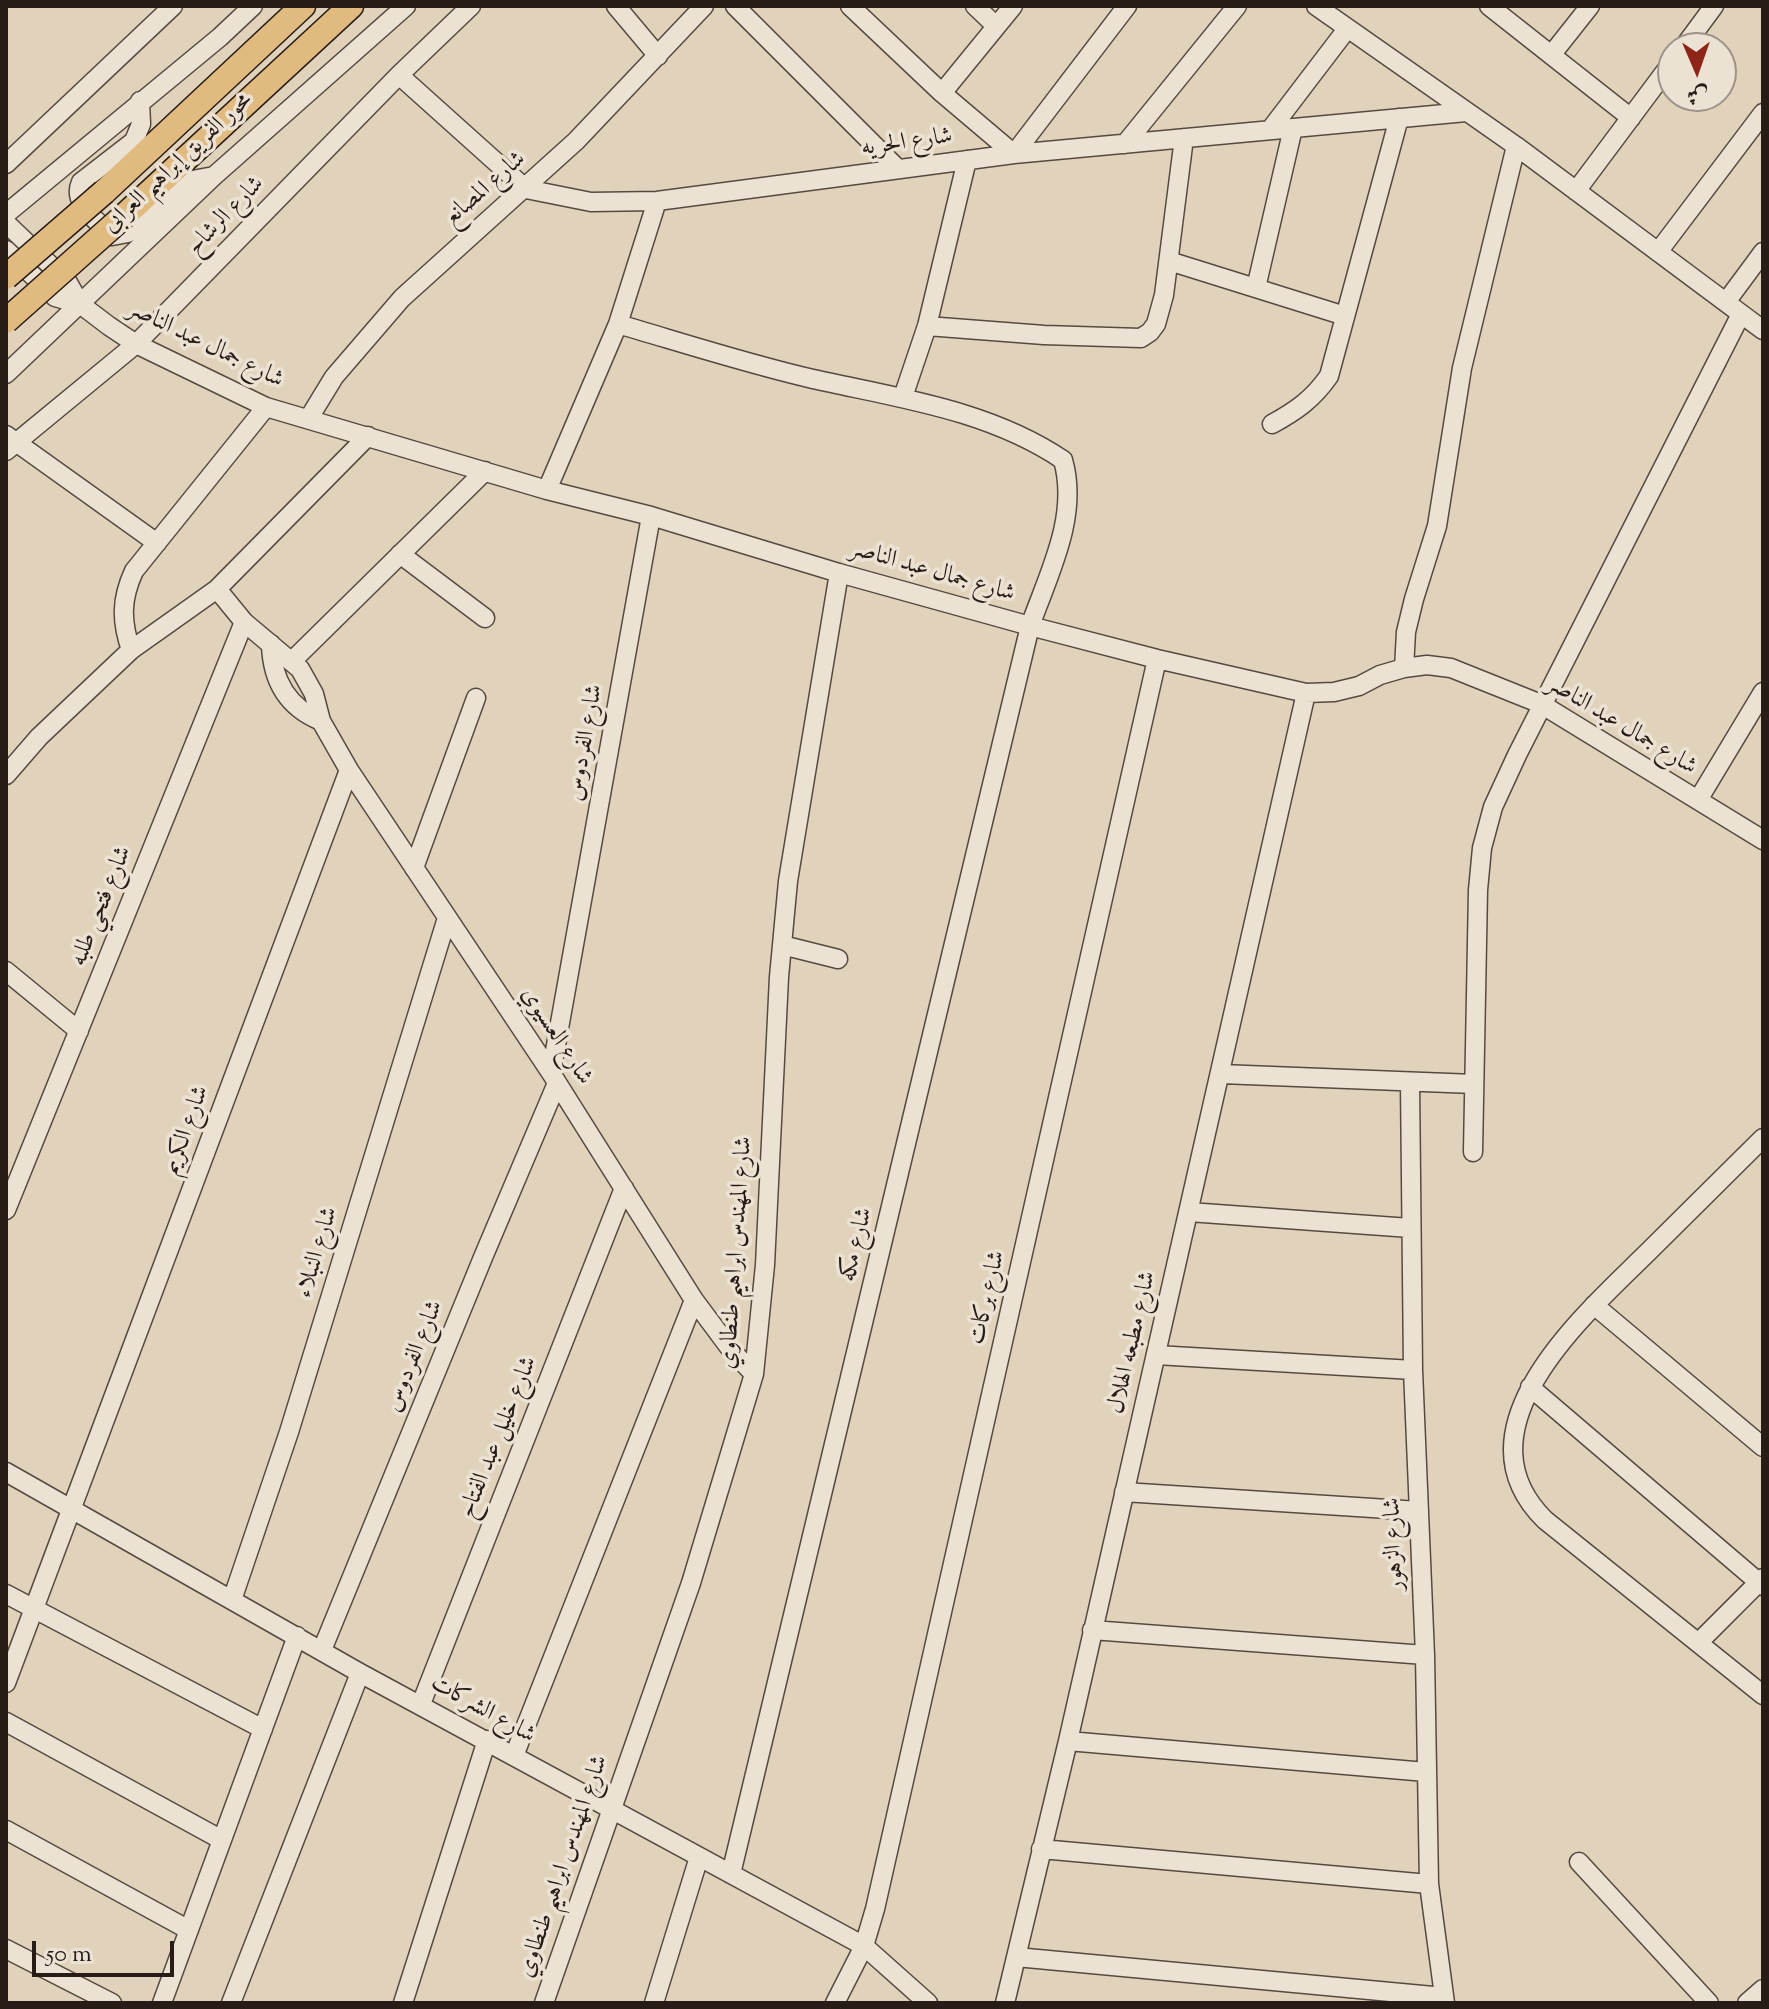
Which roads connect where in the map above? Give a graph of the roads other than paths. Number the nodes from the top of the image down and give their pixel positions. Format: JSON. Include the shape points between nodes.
{"nodes":[{"id":1,"x":173,"y":6,"type":"edge"},
{"id":2,"x":253,"y":6,"type":"edge"},
{"id":3,"x":303,"y":6,"type":"edge"},
{"id":4,"x":351,"y":6,"type":"edge"},
{"id":5,"x":406,"y":6,"type":"edge"},
{"id":6,"x":471,"y":6,"type":"edge"},
{"id":7,"x":616,"y":6,"type":"edge"},
{"id":8,"x":704,"y":6,"type":"edge"},
{"id":9,"x":735,"y":6,"type":"edge"},
{"id":10,"x":850,"y":6,"type":"edge"},
{"id":11,"x":975,"y":6,"type":"edge"},
{"id":12,"x":1013,"y":6,"type":"edge"},
{"id":13,"x":1127,"y":6,"type":"edge"},
{"id":14,"x":1237,"y":6,"type":"edge"},
{"id":15,"x":1316,"y":6,"type":"edge"},
{"id":16,"x":1489,"y":6,"type":"edge"},
{"id":17,"x":1590,"y":6,"type":"edge"},
{"id":18,"x":1714,"y":6,"type":"edge"},
{"id":19,"x":996,"y":26,"type":"junction"},
{"id":20,"x":1347,"y":29,"type":"junction"},
{"id":21,"x":1695,"y":32,"type":"edge"},
{"id":22,"x":1552,"y":54,"type":"junction"},
{"id":23,"x":658,"y":56,"type":"junction"},
{"id":24,"x":399,"y":75,"type":"junction"},
{"id":25,"x":1657,"y":83,"type":"edge"},
{"id":26,"x":942,"y":93,"type":"junction"},
{"id":27,"x":140,"y":101,"type":"junction"},
{"id":28,"x":1466,"y":112,"type":"junction"},
{"id":29,"x":1763,"y":113,"type":"edge"},
{"id":30,"x":1399,"y":118,"type":"junction"},
{"id":31,"x":1631,"y":118,"type":"junction"},
{"id":32,"x":1293,"y":128,"type":"junction"},
{"id":33,"x":1270,"y":130,"type":"junction"},
{"id":34,"x":1184,"y":138,"type":"junction"},
{"id":35,"x":1125,"y":144,"type":"junction"},
{"id":36,"x":1516,"y":146,"type":"junction"},
{"id":37,"x":1014,"y":154,"type":"junction"},
{"id":38,"x":967,"y":160,"type":"junction"},
{"id":39,"x":6,"y":164,"type":"edge"},
{"id":40,"x":898,"y":169,"type":"junction"},
{"id":41,"x":214,"y":176,"type":"junction"},
{"id":42,"x":526,"y":189,"type":"junction"},
{"id":43,"x":1576,"y":191,"type":"junction"},
{"id":44,"x":657,"y":201,"type":"junction"},
{"id":45,"x":6,"y":214,"type":"edge"},
{"id":46,"x":6,"y":223,"type":"edge"},
{"id":47,"x":6,"y":250,"type":"edge"},
{"id":48,"x":1658,"y":252,"type":"junction"},
{"id":49,"x":1763,"y":252,"type":"edge"},
{"id":50,"x":1169,"y":261,"type":"junction"},
{"id":51,"x":6,"y":277,"type":"edge"},
{"id":52,"x":1256,"y":288,"type":"junction"},
{"id":53,"x":80,"y":304,"type":"junction"},
{"id":54,"x":1733,"y":308,"type":"junction"},
{"id":55,"x":1345,"y":316,"type":"junction"},
{"id":56,"x":6,"y":321,"type":"edge"},
{"id":57,"x":618,"y":324,"type":"junction"},
{"id":58,"x":927,"y":326,"type":"junction"},
{"id":59,"x":1763,"y":330,"type":"edge"},
{"id":60,"x":136,"y":344,"type":"junction"},
{"id":61,"x":6,"y":374,"type":"edge"},
{"id":62,"x":903,"y":397,"type":"junction"},
{"id":63,"x":266,"y":407,"type":"junction"},
{"id":64,"x":309,"y":418,"type":"junction"},
{"id":65,"x":1272,"y":424,"type":"dead end"},
{"id":66,"x":368,"y":436,"type":"junction"},
{"id":67,"x":9,"y":443,"type":"edge"},
{"id":68,"x":485,"y":471,"type":"junction"},
{"id":69,"x":547,"y":490,"type":"junction"},
{"id":70,"x":651,"y":516,"type":"junction"},
{"id":71,"x":157,"y":543,"type":"junction"},
{"id":72,"x":400,"y":554,"type":"junction"},
{"id":73,"x":839,"y":573,"type":"junction"},
{"id":74,"x":217,"y":589,"type":"junction"},
{"id":75,"x":485,"y":618,"type":"dead end"},
{"id":76,"x":244,"y":622,"type":"junction"},
{"id":77,"x":1030,"y":626,"type":"junction"},
{"id":78,"x":271,"y":644,"type":"junction"},
{"id":79,"x":131,"y":650,"type":"junction"},
{"id":80,"x":1157,"y":659,"type":"junction"},
{"id":81,"x":292,"y":661,"type":"junction"},
{"id":82,"x":1404,"y":668,"type":"junction"},
{"id":83,"x":1763,"y":692,"type":"edge"},
{"id":84,"x":1306,"y":693,"type":"junction"},
{"id":85,"x":476,"y":698,"type":"dead end"},
{"id":86,"x":1541,"y":704,"type":"junction"},
{"id":87,"x":321,"y":721,"type":"junction"},
{"id":88,"x":349,"y":770,"type":"junction"},
{"id":89,"x":6,"y":775,"type":"edge"},
{"id":90,"x":1698,"y":800,"type":"junction"},
{"id":91,"x":1763,"y":840,"type":"edge"},
{"id":92,"x":414,"y":868,"type":"junction"},
{"id":93,"x":447,"y":918,"type":"junction"},
{"id":94,"x":782,"y":945,"type":"junction"},
{"id":95,"x":838,"y":959,"type":"dead end"},
{"id":96,"x":6,"y":971,"type":"edge"},
{"id":97,"x":79,"y":1031,"type":"junction"},
{"id":98,"x":1221,"y":1074,"type":"junction"},
{"id":99,"x":554,"y":1078,"type":"junction"},
{"id":100,"x":1410,"y":1083,"type":"junction"},
{"id":101,"x":1474,"y":1084,"type":"junction"},
{"id":102,"x":1763,"y":1138,"type":"edge"},
{"id":103,"x":1473,"y":1152,"type":"dead end"},
{"id":104,"x":624,"y":1188,"type":"junction"},
{"id":105,"x":7,"y":1203,"type":"edge"},
{"id":106,"x":1189,"y":1212,"type":"junction"},
{"id":107,"x":1410,"y":1228,"type":"junction"},
{"id":108,"x":694,"y":1300,"type":"junction"},
{"id":109,"x":1594,"y":1305,"type":"junction"},
{"id":110,"x":1156,"y":1355,"type":"junction"},
{"id":111,"x":1413,"y":1370,"type":"junction"},
{"id":112,"x":754,"y":1374,"type":"junction"},
{"id":113,"x":1530,"y":1387,"type":"junction"},
{"id":114,"x":1763,"y":1447,"type":"edge"},
{"id":115,"x":6,"y":1472,"type":"edge"},
{"id":116,"x":1124,"y":1492,"type":"junction"},
{"id":117,"x":73,"y":1509,"type":"junction"},
{"id":118,"x":1419,"y":1511,"type":"junction"},
{"id":119,"x":1761,"y":1582,"type":"edge"},
{"id":120,"x":6,"y":1594,"type":"edge"},
{"id":121,"x":232,"y":1600,"type":"junction"},
{"id":122,"x":34,"y":1610,"type":"junction"},
{"id":123,"x":1092,"y":1630,"type":"junction"},
{"id":124,"x":297,"y":1636,"type":"junction"},
{"id":125,"x":1698,"y":1643,"type":"junction"},
{"id":126,"x":322,"y":1650,"type":"junction"},
{"id":127,"x":1425,"y":1655,"type":"junction"},
{"id":128,"x":360,"y":1673,"type":"junction"},
{"id":129,"x":6,"y":1683,"type":"edge"},
{"id":130,"x":1763,"y":1695,"type":"edge"},
{"id":131,"x":421,"y":1704,"type":"junction"},
{"id":132,"x":6,"y":1722,"type":"edge"},
{"id":133,"x":263,"y":1729,"type":"junction"},
{"id":134,"x":487,"y":1740,"type":"junction"},
{"id":135,"x":1068,"y":1741,"type":"junction"},
{"id":136,"x":514,"y":1756,"type":"junction"},
{"id":137,"x":1426,"y":1772,"type":"junction"},
{"id":138,"x":610,"y":1810,"type":"junction"},
{"id":139,"x":6,"y":1830,"type":"edge"},
{"id":140,"x":222,"y":1840,"type":"junction"},
{"id":141,"x":1041,"y":1849,"type":"junction"},
{"id":142,"x":699,"y":1857,"type":"junction"},
{"id":143,"x":1579,"y":1862,"type":"dead end"},
{"id":144,"x":731,"y":1874,"type":"junction"},
{"id":145,"x":1429,"y":1884,"type":"junction"},
{"id":146,"x":189,"y":1930,"type":"junction"},
{"id":147,"x":864,"y":1946,"type":"junction"},
{"id":148,"x":6,"y":1949,"type":"edge"},
{"id":149,"x":1016,"y":1957,"type":"junction"},
{"id":150,"x":1763,"y":1989,"type":"edge"},
{"id":151,"x":1444,"y":2000,"type":"edge"},
{"id":152,"x":112,"y":2003,"type":"edge"},
{"id":153,"x":162,"y":2003,"type":"edge"},
{"id":154,"x":231,"y":2003,"type":"edge"},
{"id":155,"x":403,"y":2003,"type":"edge"},
{"id":156,"x":544,"y":2003,"type":"edge"},
{"id":157,"x":654,"y":2003,"type":"edge"},
{"id":158,"x":835,"y":2003,"type":"edge"},
{"id":159,"x":928,"y":2003,"type":"edge"},
{"id":160,"x":1005,"y":2003,"type":"edge"},
{"id":161,"x":1709,"y":2003,"type":"edge"},
{"id":162,"x":1747,"y":2003,"type":"edge"}],
"edges":[{"from":1,"to":39,"type":"street"},
{"from":2,"to":27,"type":"street"},
{"from":3,"to":51,"type":"main road","name":"محور الفريق إبراهيم العرابى","bridge":true},
{"from":4,"to":56,"type":"main road","name":"محور الفريق إبراهيم العرابى","bridge":true},
{"from":5,"to":41,"type":"street"},
{"from":6,"to":24,"type":"street","name":"شارع الرشاح"},
{"from":7,"to":23,"type":"street"},
{"from":8,"to":23,"type":"street","name":"شارع المصانع"},
{"from":9,"to":40,"type":"street"},
{"from":10,"to":26,"type":"street"},
{"from":11,"to":19,"type":"street"},
{"from":12,"to":19,"type":"street"},
{"from":13,"to":37,"type":"street"},
{"from":14,"to":35,"type":"street"},
{"from":15,"to":20,"type":"street"},
{"from":16,"to":22,"type":"street"},
{"from":17,"to":22,"type":"street"},
{"from":18,"to":21,"type":"street"},
{"from":19,"to":26,"type":"street"},
{"from":20,"to":28,"type":"street"},
{"from":20,"to":33,"type":"street"},
{"from":22,"to":31,"type":"street"},
{"from":23,"to":42,"type":"street","name":"شارع المصانع"},
{"from":24,"to":42,"type":"street"},
{"from":24,"to":60,"type":"street","name":"شارع الرشاح"},
{"from":25,"to":31,"type":"street"},
{"from":26,"to":37,"type":"street"},
{"from":27,"to":41,"type":"street","via":[[141,124],[134,141],[81,182],[77,192],[112,236],[128,233],[187,181]]},
{"from":27,"to":45,"type":"street"},
{"from":28,"to":30,"type":"street","name":"شارع الحريه"},
{"from":28,"to":36,"type":"street"},
{"from":29,"to":48,"type":"street"},
{"from":30,"to":32,"type":"street","name":"شارع الحريه"},
{"from":30,"to":55,"type":"street"},
{"from":31,"to":43,"type":"street"},
{"from":32,"to":33,"type":"street","name":"شارع الحريه"},
{"from":32,"to":52,"type":"street"},
{"from":33,"to":34,"type":"street","name":"شارع الحريه"},
{"from":34,"to":35,"type":"street","name":"شارع الحريه"},
{"from":34,"to":50,"type":"street"},
{"from":35,"to":37,"type":"street","name":"شارع الحريه"},
{"from":36,"to":43,"type":"street"},
{"from":36,"to":82,"type":"street","via":[[1462,368],[1437,526],[1409,621]]},
{"from":37,"to":38,"type":"street","name":"شارع الحريه"},
{"from":38,"to":40,"type":"street","name":"شارع الحريه"},
{"from":38,"to":58,"type":"street"},
{"from":40,"to":44,"type":"street","name":"شارع الحريه"},
{"from":41,"to":53,"type":"street"},
{"from":42,"to":44,"type":"street","name":"شارع الحريه","via":[[591,202]]},
{"from":42,"to":64,"type":"street","name":"شارع المصانع","via":[[402,298],[334,377]]},
{"from":43,"to":48,"type":"street"},
{"from":44,"to":57,"type":"street"},
{"from":46,"to":53,"type":"street","name":"شارع جمال عبد الناصر","via":[[67,281]]},
{"from":47,"to":53,"type":"street","name":"شارع جمال عبد الناصر","via":[[55,297]]},
{"from":48,"to":54,"type":"street"},
{"from":49,"to":54,"type":"street"},
{"from":50,"to":52,"type":"street"},
{"from":50,"to":58,"type":"street","via":[[1156,324],[1141,338]]},
{"from":52,"to":55,"type":"street"},
{"from":53,"to":60,"type":"street","name":"شارع جمال عبد الناصر"},
{"from":53,"to":61,"type":"street"},
{"from":54,"to":59,"type":"street"},
{"from":54,"to":86,"type":"street"},
{"from":55,"to":65,"type":"street","via":[[1329,376],[1301,408]]},
{"from":57,"to":62,"type":"street","via":[[812,378]]},
{"from":57,"to":69,"type":"street"},
{"from":58,"to":62,"type":"street"},
{"from":60,"to":63,"type":"street","name":"شارع جمال عبد الناصر"},
{"from":60,"to":67,"type":"street","name":"شارع الرشاح"},
{"from":62,"to":77,"type":"street","name":"شارع مكه","via":[[1039,444],[1063,460],[1069,488],[1064,530]]},
{"from":63,"to":64,"type":"street","name":"شارع جمال عبد الناصر"},
{"from":63,"to":71,"type":"street"},
{"from":64,"to":66,"type":"street","name":"شارع جمال عبد الناصر"},
{"from":66,"to":68,"type":"street","name":"شارع جمال عبد الناصر"},
{"from":66,"to":74,"type":"street"},
{"from":67,"to":71,"type":"street"},
{"from":68,"to":69,"type":"street","name":"شارع جمال عبد الناصر"},
{"from":68,"to":72,"type":"street"},
{"from":69,"to":70,"type":"street","name":"شارع جمال عبد الناصر"},
{"from":70,"to":73,"type":"street","name":"شارع جمال عبد الناصر"},
{"from":70,"to":99,"type":"street","name":"شارع الفردوس"},
{"from":71,"to":79,"type":"street","via":[[126,588],[122,609]]},
{"from":72,"to":75,"type":"street"},
{"from":72,"to":81,"type":"street"},
{"from":73,"to":77,"type":"street","name":"شارع جمال عبد الناصر"},
{"from":73,"to":94,"type":"street","name":"شارع المهندس ابراهيم طنطاوي"},
{"from":74,"to":76,"type":"street","name":"شارع العسيوي"},
{"from":74,"to":79,"type":"street"},
{"from":76,"to":78,"type":"street","name":"شارع العسيوي"},
{"from":76,"to":97,"type":"street","name":"شارع فتحي طلبه"},
{"from":77,"to":80,"type":"street","name":"شارع جمال عبد الناصر"},
{"from":77,"to":144,"type":"street","name":"شارع مكه"},
{"from":78,"to":81,"type":"street","name":"شارع العسيوي"},
{"from":78,"to":87,"type":"street","name":"شارع العسيوي","via":[[282,691],[305,714]]},
{"from":79,"to":89,"type":"street"},
{"from":80,"to":84,"type":"street","name":"شارع جمال عبد الناصر"},
{"from":80,"to":147,"type":"street","name":"شارع بركات"},
{"from":81,"to":87,"type":"street","name":"شارع العسيوي","via":[[309,681]]},
{"from":82,"to":84,"type":"street","name":"شارع جمال عبد الناصر","via":[[1359,686]]},
{"from":82,"to":86,"type":"street","name":"شارع جمال عبد الناصر","via":[[1451,668]]},
{"from":83,"to":90,"type":"street"},
{"from":84,"to":98,"type":"street","name":"شارع مطبعه الهلال"},
{"from":85,"to":92,"type":"street"},
{"from":86,"to":90,"type":"street","name":"شارع جمال عبد الناصر"},
{"from":86,"to":101,"type":"street","via":[[1493,807],[1482,848]]},
{"from":87,"to":88,"type":"street","name":"شارع العسيوي"},
{"from":88,"to":92,"type":"street","name":"شارع العسيوي"},
{"from":88,"to":117,"type":"street","name":"شارع الكريم"},
{"from":90,"to":91,"type":"street","name":"شارع جمال عبد الناصر"},
{"from":92,"to":93,"type":"street","name":"شارع العسيوي"},
{"from":93,"to":99,"type":"street","name":"شارع العسيوي"},
{"from":93,"to":121,"type":"street","name":"شارع النبلاء"},
{"from":94,"to":95,"type":"street"},
{"from":94,"to":112,"type":"street","name":"شارع المهندس ابراهيم طنطاوي"},
{"from":96,"to":97,"type":"street"},
{"from":97,"to":105,"type":"street","name":"شارع فتحي طلبه"},
{"from":98,"to":100,"type":"street"},
{"from":98,"to":106,"type":"street","name":"شارع مطبعه الهلال"},
{"from":99,"to":104,"type":"street","name":"شارع العسيوي"},
{"from":99,"to":126,"type":"street","name":"شارع الفردوس"},
{"from":100,"to":101,"type":"street"},
{"from":100,"to":107,"type":"street","name":"شارع الزهور"},
{"from":101,"to":103,"type":"street"},
{"from":102,"to":109,"type":"street"},
{"from":104,"to":108,"type":"street","name":"شارع العسيوي"},
{"from":104,"to":131,"type":"street","name":"شارع خليل عبد الفتاح"},
{"from":106,"to":107,"type":"street"},
{"from":106,"to":110,"type":"street","name":"شارع مطبعه الهلال"},
{"from":107,"to":111,"type":"street","name":"شارع الزهور"},
{"from":108,"to":112,"type":"street","name":"شارع العسيوي"},
{"from":108,"to":136,"type":"street"},
{"from":109,"to":113,"type":"street"},
{"from":109,"to":114,"type":"street"},
{"from":110,"to":111,"type":"street"},
{"from":110,"to":116,"type":"street","name":"شارع مطبعه الهلال"},
{"from":111,"to":118,"type":"street","name":"شارع الزهور"},
{"from":112,"to":138,"type":"street","name":"شارع المهندس ابراهيم طنطاوي","via":[[691,1583]]},
{"from":113,"to":119,"type":"street"},
{"from":113,"to":125,"type":"street","via":[[1516,1424],[1513,1451],[1529,1504]]},
{"from":115,"to":117,"type":"street","name":"شارع الشركات"},
{"from":116,"to":118,"type":"street"},
{"from":116,"to":123,"type":"street","name":"شارع مطبعه الهلال"},
{"from":117,"to":121,"type":"street","name":"شارع الشركات"},
{"from":117,"to":122,"type":"street","name":"شارع الكريم"},
{"from":118,"to":127,"type":"street","name":"شارع الزهور"},
{"from":119,"to":125,"type":"street"},
{"from":120,"to":122,"type":"street"},
{"from":121,"to":124,"type":"street","name":"شارع الشركات"},
{"from":122,"to":129,"type":"street","name":"شارع الكريم"},
{"from":122,"to":133,"type":"street"},
{"from":123,"to":127,"type":"street"},
{"from":123,"to":135,"type":"street","name":"شارع مطبعه الهلال"},
{"from":124,"to":126,"type":"street","name":"شارع الشركات"},
{"from":124,"to":133,"type":"street"},
{"from":125,"to":130,"type":"street"},
{"from":126,"to":128,"type":"street","name":"شارع الشركات"},
{"from":127,"to":137,"type":"street","name":"شارع الزهور"},
{"from":128,"to":131,"type":"street","name":"شارع الشركات"},
{"from":128,"to":154,"type":"street"},
{"from":131,"to":134,"type":"street","name":"شارع الشركات"},
{"from":132,"to":140,"type":"street"},
{"from":133,"to":140,"type":"street"},
{"from":134,"to":136,"type":"street","name":"شارع الشركات"},
{"from":134,"to":155,"type":"street"},
{"from":135,"to":137,"type":"street"},
{"from":135,"to":141,"type":"street","name":"شارع مطبعه الهلال"},
{"from":136,"to":138,"type":"street","name":"شارع الشركات"},
{"from":137,"to":145,"type":"street","name":"شارع الزهور"},
{"from":138,"to":142,"type":"street","name":"شارع الشركات"},
{"from":138,"to":156,"type":"street","name":"شارع المهندس ابراهيم طنطاوي"},
{"from":139,"to":146,"type":"street"},
{"from":140,"to":146,"type":"street"},
{"from":141,"to":145,"type":"street"},
{"from":141,"to":149,"type":"street","name":"شارع مطبعه الهلال"},
{"from":142,"to":144,"type":"street","name":"شارع الشركات"},
{"from":142,"to":157,"type":"street"},
{"from":143,"to":161,"type":"street"},
{"from":144,"to":147,"type":"street","name":"شارع الشركات"},
{"from":145,"to":151,"type":"street","name":"شارع الزهور"},
{"from":146,"to":153,"type":"street"},
{"from":147,"to":158,"type":"street","name":"شارع بركات"},
{"from":147,"to":159,"type":"street","name":"شارع الشركات"},
{"from":148,"to":152,"type":"street"},
{"from":149,"to":151,"type":"street"},
{"from":149,"to":160,"type":"street","name":"شارع مطبعه الهلال"},
{"from":150,"to":162,"type":"street"}]}
